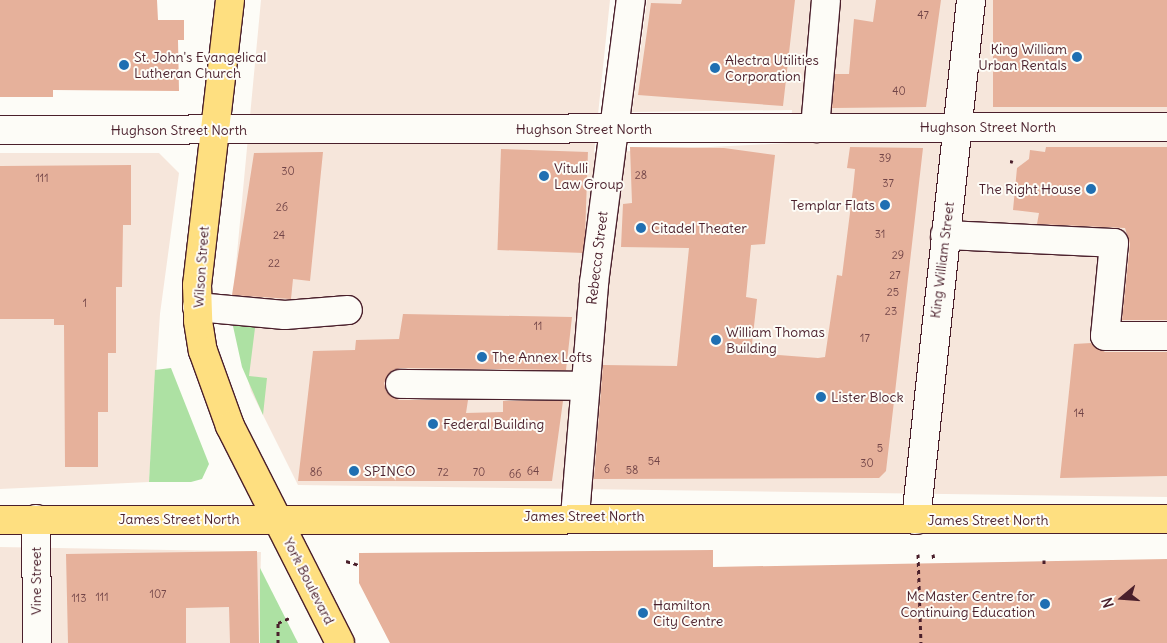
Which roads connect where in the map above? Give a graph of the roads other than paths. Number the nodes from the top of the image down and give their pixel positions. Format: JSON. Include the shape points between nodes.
{"nodes":[{"id":1,"x":230,"y":0,"type":"edge"},
{"id":2,"x":630,"y":0,"type":"edge"},
{"id":3,"x":826,"y":0,"type":"edge"},
{"id":4,"x":971,"y":0,"type":"edge"},
{"id":5,"x":1167,"y":127,"type":"edge"},
{"id":6,"x":814,"y":128,"type":"junction"},
{"id":7,"x":956,"y":128,"type":"junction"},
{"id":8,"x":615,"y":129,"type":"junction"},
{"id":9,"x":0,"y":130,"type":"edge"},
{"id":10,"x":215,"y":130,"type":"junction"},
{"id":11,"x":945,"y":235,"type":"junction"},
{"id":12,"x":197,"y":307,"type":"junction"},
{"id":13,"x":348,"y":310,"type":"dead end"},
{"id":14,"x":1167,"y":336,"type":"edge"},
{"id":15,"x":400,"y":384,"type":"dead end"},
{"id":16,"x":583,"y":386,"type":"junction"},
{"id":17,"x":575,"y":516,"type":"junction"},
{"id":18,"x":277,"y":518,"type":"junction"},
{"id":19,"x":1167,"y":518,"type":"edge"},
{"id":20,"x":0,"y":520,"type":"edge"},
{"id":21,"x":36,"y":520,"type":"junction"},
{"id":22,"x":916,"y":520,"type":"junction"},
{"id":23,"x":37,"y":643,"type":"edge"},
{"id":24,"x":340,"y":643,"type":"edge"}],
"edges":[{"from":1,"to":10,"type":"main road","name":"Wilson Street"},
{"from":2,"to":8,"type":"street","name":"Rebecca Street"},
{"from":3,"to":6,"type":"street"},
{"from":4,"to":7,"type":"street","name":"King William Street"},
{"from":5,"to":7,"type":"street","name":"Hughson Street North"},
{"from":6,"to":7,"type":"street","name":"Hughson Street North"},
{"from":6,"to":8,"type":"street","name":"Hughson Street North"},
{"from":7,"to":11,"type":"street","name":"King William Street"},
{"from":8,"to":10,"type":"street","name":"Hughson Street North"},
{"from":8,"to":16,"type":"street","name":"Rebecca Street"},
{"from":9,"to":10,"type":"street","name":"Hughson Street North"},
{"from":10,"to":12,"type":"main road","name":"Wilson Street"},
{"from":11,"to":14,"type":"street","via":[[1114,243],[1106,336]]},
{"from":11,"to":22,"type":"street","name":"King William Street"},
{"from":12,"to":13,"type":"street","via":[[285,315]]},
{"from":12,"to":18,"type":"main road","name":"Wilson Street","via":[[203,350],[224,410]]},
{"from":15,"to":16,"type":"street"},
{"from":16,"to":17,"type":"street","name":"Rebecca Street"},
{"from":17,"to":18,"type":"main road","name":"James Street North"},
{"from":17,"to":22,"type":"main road","name":"James Street North"},
{"from":18,"to":21,"type":"main road","name":"James Street North"},
{"from":18,"to":24,"type":"main road","name":"York Boulevard"},
{"from":19,"to":22,"type":"main road","name":"James Street North"},
{"from":20,"to":21,"type":"main road","name":"James Street North"},
{"from":21,"to":23,"type":"street","name":"Vine Street"}]}
